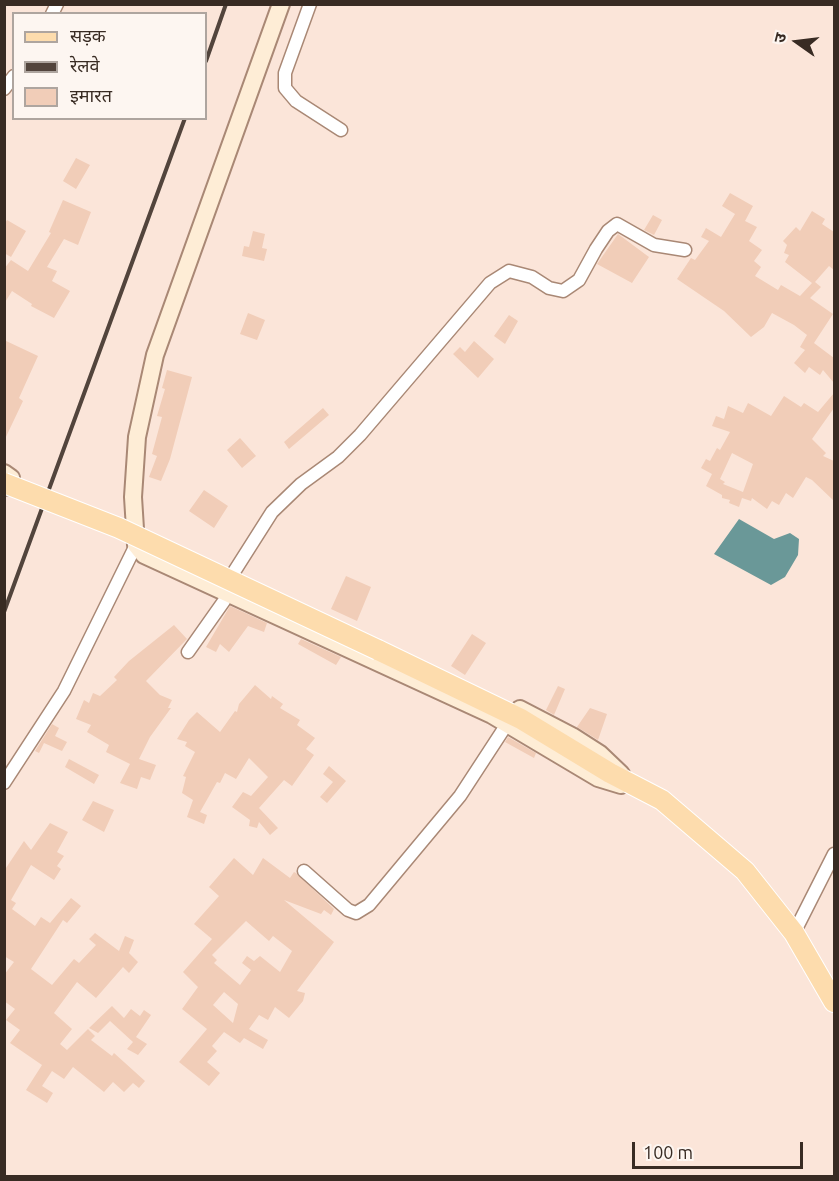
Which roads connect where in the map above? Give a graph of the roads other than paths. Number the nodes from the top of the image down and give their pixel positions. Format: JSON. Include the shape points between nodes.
{"nodes":[{"id":1,"x":281,"y":4,"type":"edge"},
{"id":2,"x":309,"y":4,"type":"edge"},
{"id":3,"x":341,"y":130,"type":"dead end"},
{"id":4,"x":685,"y":250,"type":"dead end"},
{"id":5,"x":4,"y":472,"type":"edge"},
{"id":6,"x":4,"y":485,"type":"edge"},
{"id":7,"x":135,"y":519,"type":"junction"},
{"id":8,"x":136,"y":546,"type":"junction"},
{"id":9,"x":232,"y":575,"type":"junction"},
{"id":10,"x":226,"y":593,"type":"junction"},
{"id":11,"x":188,"y":652,"type":"dead end"},
{"id":12,"x":507,"y":724,"type":"junction"},
{"id":13,"x":4,"y":783,"type":"edge"},
{"id":14,"x":630,"y":784,"type":"junction"},
{"id":15,"x":834,"y":854,"type":"edge"},
{"id":16,"x":304,"y":871,"type":"dead end"},
{"id":17,"x":794,"y":933,"type":"junction"},
{"id":18,"x":834,"y":1002,"type":"edge"}],
"edges":[{"from":1,"to":7,"type":"main road","via":[[155,355],[137,437]]},
{"from":2,"to":3,"type":"street","via":[[285,73],[285,88],[296,101]]},
{"from":4,"to":9,"type":"street","via":[[654,245],[617,224],[608,231],[579,280],[563,291],[509,271],[490,283],[360,435],[272,512]]},
{"from":5,"to":6,"type":"main road","via":[[12,478],[8,486]]},
{"from":6,"to":14,"type":"main road","bridge":true,"via":[[119,528],[378,650],[521,719]]},
{"from":7,"to":8,"type":"main road"},
{"from":7,"to":9,"type":"main road","via":[[154,536]]},
{"from":8,"to":10,"type":"main road","via":[[144,555]]},
{"from":8,"to":13,"type":"street","via":[[64,691]]},
{"from":9,"to":10,"type":"street"},
{"from":9,"to":14,"type":"main road","via":[[543,720],[600,754]]},
{"from":10,"to":11,"type":"street"},
{"from":10,"to":12,"type":"main road"},
{"from":12,"to":14,"type":"main road","via":[[598,778]]},
{"from":12,"to":16,"type":"street","via":[[460,796],[369,905],[356,913],[348,910]]},
{"from":14,"to":17,"type":"main road","via":[[662,800],[745,871]]},
{"from":15,"to":17,"type":"street"},
{"from":17,"to":18,"type":"main road"}]}
